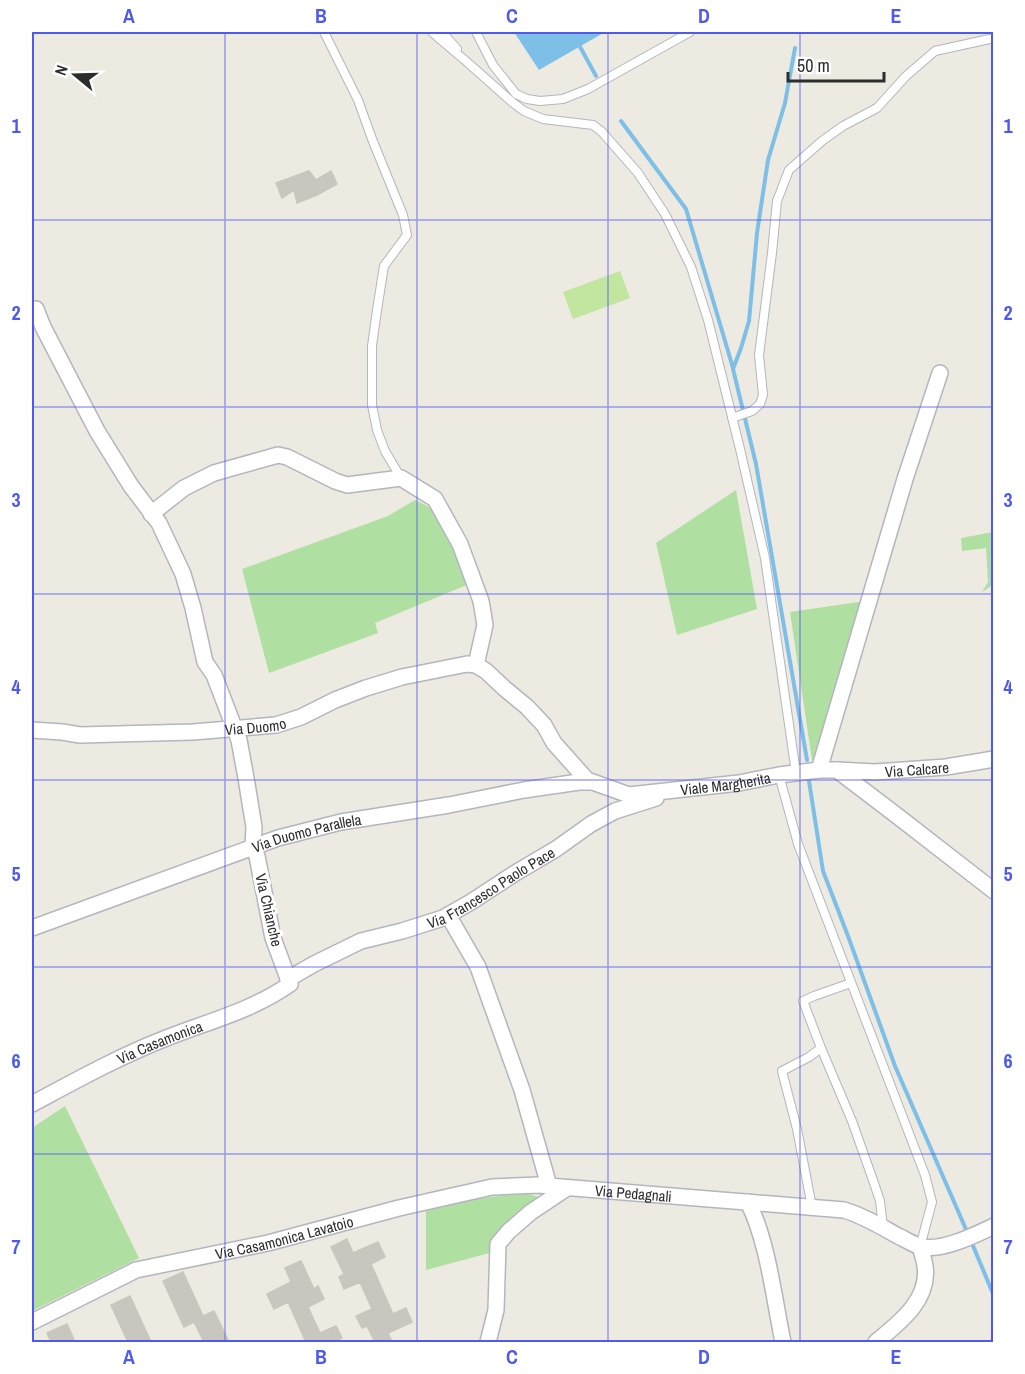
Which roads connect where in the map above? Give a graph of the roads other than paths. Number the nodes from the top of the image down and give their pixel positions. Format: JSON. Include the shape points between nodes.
{"nodes":[{"id":1,"x":324,"y":32,"type":"edge"},
{"id":2,"x":432,"y":32,"type":"edge"},
{"id":3,"x":442,"y":32,"type":"edge"},
{"id":4,"x":476,"y":32,"type":"edge"},
{"id":5,"x":690,"y":32,"type":"edge"},
{"id":6,"x":993,"y":38,"type":"edge"},
{"id":7,"x":467,"y":62,"type":"junction"},
{"id":8,"x":516,"y":94,"type":"junction"},
{"id":9,"x":510,"y":101,"type":"junction"},
{"id":10,"x":36,"y":309,"type":"dead end"},
{"id":11,"x":940,"y":373,"type":"dead end"},
{"id":12,"x":735,"y":417,"type":"junction"},
{"id":13,"x":401,"y":478,"type":"junction"},
{"id":14,"x":151,"y":514,"type":"junction"},
{"id":15,"x":471,"y":664,"type":"junction"},
{"id":16,"x":235,"y":729,"type":"junction"},
{"id":17,"x":32,"y":730,"type":"edge"},
{"id":18,"x":993,"y":759,"type":"edge"},
{"id":19,"x":819,"y":770,"type":"junction"},
{"id":20,"x":837,"y":770,"type":"junction"},
{"id":21,"x":796,"y":773,"type":"junction"},
{"id":22,"x":778,"y":775,"type":"junction"},
{"id":23,"x":592,"y":782,"type":"junction"},
{"id":24,"x":688,"y":788,"type":"junction"},
{"id":25,"x":254,"y":847,"type":"junction"},
{"id":26,"x":993,"y":891,"type":"edge"},
{"id":27,"x":448,"y":915,"type":"junction"},
{"id":28,"x":32,"y":928,"type":"edge"},
{"id":29,"x":289,"y":982,"type":"junction"},
{"id":30,"x":851,"y":983,"type":"junction"},
{"id":31,"x":821,"y":1048,"type":"junction"},
{"id":32,"x":32,"y":1104,"type":"edge"},
{"id":33,"x":549,"y":1186,"type":"junction"},
{"id":34,"x":567,"y":1188,"type":"junction"},
{"id":35,"x":748,"y":1202,"type":"junction"},
{"id":36,"x":812,"y":1207,"type":"junction"},
{"id":37,"x":993,"y":1226,"type":"edge"},
{"id":38,"x":883,"y":1227,"type":"junction"},
{"id":39,"x":920,"y":1247,"type":"junction"},
{"id":40,"x":32,"y":1322,"type":"edge"},
{"id":41,"x":488,"y":1342,"type":"edge"},
{"id":42,"x":783,"y":1342,"type":"edge"},
{"id":43,"x":876,"y":1342,"type":"edge"}],
"edges":[{"from":1,"to":13,"type":"lane","via":[[358,100],[403,215],[407,235],[384,266],[372,346],[372,405],[377,430]]},
{"from":2,"to":7,"type":"lane"},
{"from":3,"to":7,"type":"lane"},
{"from":4,"to":8,"type":"lane"},
{"from":5,"to":8,"type":"lane","via":[[563,99],[540,101]]},
{"from":6,"to":12,"type":"lane","via":[[935,51],[877,108],[843,126],[789,170],[777,201],[759,355],[763,395],[752,411]]},
{"from":7,"to":9,"type":"lane"},
{"from":8,"to":9,"type":"lane"},
{"from":9,"to":12,"type":"lane","via":[[543,118],[593,125],[638,173],[665,214],[691,267]]},
{"from":10,"to":14,"type":"street","name":"Via Chianche","via":[[97,431]]},
{"from":11,"to":19,"type":"street"},
{"from":12,"to":21,"type":"lane","via":[[765,558]]},
{"from":13,"to":14,"type":"street","via":[[347,485],[278,455],[214,473],[184,488]]},
{"from":13,"to":15,"type":"street","via":[[435,499],[460,544],[481,601],[485,625]]},
{"from":14,"to":16,"type":"street","name":"Via Chianche","via":[[183,574],[205,662]]},
{"from":15,"to":16,"type":"street","name":"Via Duomo","via":[[366,688],[276,725]]},
{"from":15,"to":23,"type":"street","name":"Viale Margherita","via":[[486,671],[527,706],[586,780]]},
{"from":16,"to":17,"type":"street","name":"Via Duomo","via":[[80,735]]},
{"from":16,"to":25,"type":"street","name":"Via Chianche","via":[[250,801]]},
{"from":18,"to":20,"type":"street","name":"Via Calcare","via":[[934,768]]},
{"from":19,"to":20,"type":"street","name":"Viale Margherita"},
{"from":19,"to":21,"type":"street","name":"Viale Margherita"},
{"from":20,"to":26,"type":"street"},
{"from":21,"to":22,"type":"street","name":"Viale Margherita"},
{"from":22,"to":24,"type":"street","name":"Viale Margherita"},
{"from":22,"to":30,"type":"lane","via":[[798,844]]},
{"from":23,"to":24,"type":"street","name":"Viale Margherita","via":[[629,795]]},
{"from":23,"to":25,"type":"street","name":"Via Duomo Parallela","via":[[341,822]]},
{"from":24,"to":27,"type":"street","name":"Via Francesco Paolo Pace","via":[[615,811]]},
{"from":25,"to":28,"type":"street","name":"Via Duomo Parallela"},
{"from":25,"to":29,"type":"street","name":"Via Chianche","via":[[273,938]]},
{"from":27,"to":29,"type":"street","name":"Via Francesco Paolo Pace","via":[[361,941],[314,964]]},
{"from":27,"to":33,"type":"street","via":[[478,967],[522,1090]]},
{"from":29,"to":32,"type":"street","name":"Via Casamonica","via":[[255,1005],[163,1039]]},
{"from":30,"to":31,"type":"lane","via":[[803,1001]]},
{"from":30,"to":39,"type":"lane","via":[[925,1175],[932,1202]]},
{"from":31,"to":36,"type":"lane","via":[[782,1071]]},
{"from":31,"to":38,"type":"lane","via":[[874,1183]]},
{"from":33,"to":34,"type":"street","name":"Via Pedagnali"},
{"from":33,"to":40,"type":"street","name":"Via Casamonica Lavatoio","via":[[492,1188],[268,1243],[136,1270]]},
{"from":34,"to":35,"type":"street","name":"Via Pedagnali"},
{"from":34,"to":41,"type":"street","via":[[531,1212],[498,1244],[496,1310]]},
{"from":35,"to":36,"type":"street","name":"Via Pedagnali"},
{"from":35,"to":42,"type":"street","via":[[768,1267]]},
{"from":36,"to":38,"type":"street","name":"Via Pedagnali","via":[[844,1210]]},
{"from":37,"to":39,"type":"street","via":[[937,1247]]},
{"from":38,"to":39,"type":"street","name":"Via Pedagnali"},
{"from":39,"to":43,"type":"street","via":[[924,1282],[916,1303],[906,1317]]}]}
